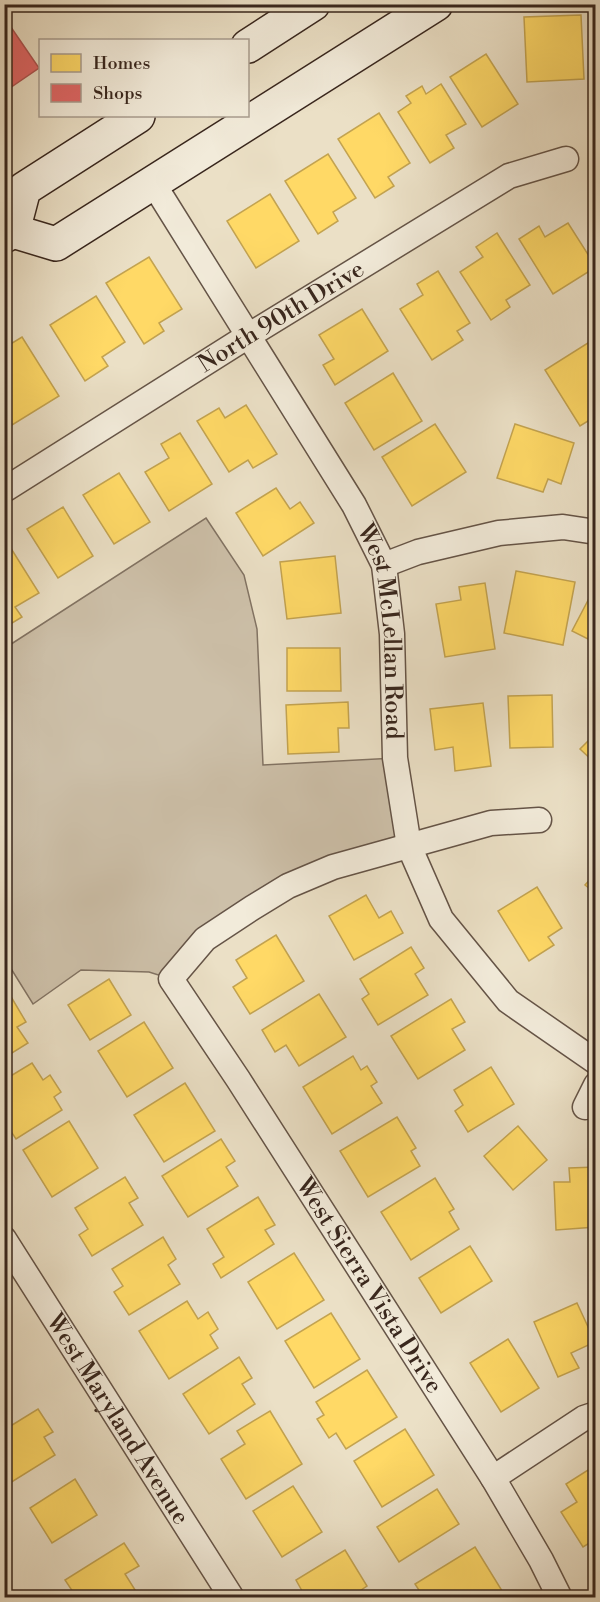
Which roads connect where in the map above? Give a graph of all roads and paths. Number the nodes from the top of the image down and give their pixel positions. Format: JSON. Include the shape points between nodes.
{"nodes":[{"id":1,"x":313,"y":4,"type":"edge"},
{"id":2,"x":436,"y":4,"type":"edge"},
{"id":3,"x":249,"y":45,"type":"edge"},
{"id":4,"x":136,"y":117,"type":"edge"},
{"id":5,"x":566,"y":159,"type":"dead end"},
{"id":6,"x":153,"y":183,"type":"junction"},
{"id":7,"x":9,"y":234,"type":"edge"},
{"id":8,"x":248,"y":336,"type":"junction"},
{"id":9,"x":4,"y":490,"type":"edge"},
{"id":10,"x":596,"y":532,"type":"edge"},
{"id":11,"x":384,"y":565,"type":"junction"},
{"id":12,"x":539,"y":820,"type":"dead end"},
{"id":13,"x":409,"y":846,"type":"junction"},
{"id":14,"x":596,"y":1062,"type":"edge"},
{"id":15,"x":596,"y":1086,"type":"edge"},
{"id":16,"x":585,"y":1107,"type":"dead end"},
{"id":17,"x":4,"y":1239,"type":"edge"},
{"id":18,"x":596,"y":1414,"type":"edge"},
{"id":19,"x":493,"y":1478,"type":"junction"},
{"id":20,"x":232,"y":1598,"type":"edge"},
{"id":21,"x":560,"y":1598,"type":"edge"}],
"edges":[{"from":1,"to":3,"type":"main road"},
{"from":2,"to":6,"type":"main road"},
{"from":4,"to":7,"type":"main road","via":[[24,189]]},
{"from":5,"to":8,"type":"street","name":"North 90th Drive","via":[[509,176]]},
{"from":6,"to":7,"type":"main road","via":[[56,244]]},
{"from":6,"to":8,"type":"street","name":"West McLellan Road"},
{"from":8,"to":9,"type":"street","name":"North 90th Drive"},
{"from":8,"to":11,"type":"street","name":"West McLellan Road","via":[[354,505]]},
{"from":10,"to":11,"type":"street","via":[[563,527],[499,533],[418,552]]},
{"from":11,"to":13,"type":"street","name":"West McLellan Road","via":[[392,634],[394,758]]},
{"from":12,"to":13,"type":"street","via":[[491,823]]},
{"from":13,"to":14,"type":"street","name":"West McLellan Road","via":[[441,919],[508,1001]]},
{"from":13,"to":19,"type":"street","name":"West Sierra Vista Drive","via":[[333,867],[288,886],[205,939],[171,979]]},
{"from":15,"to":16,"type":"street"},
{"from":17,"to":20,"type":"street","name":"West Maryland Avenue"},
{"from":18,"to":19,"type":"street"},
{"from":19,"to":21,"type":"street","name":"West Sierra Vista Drive"}]}
